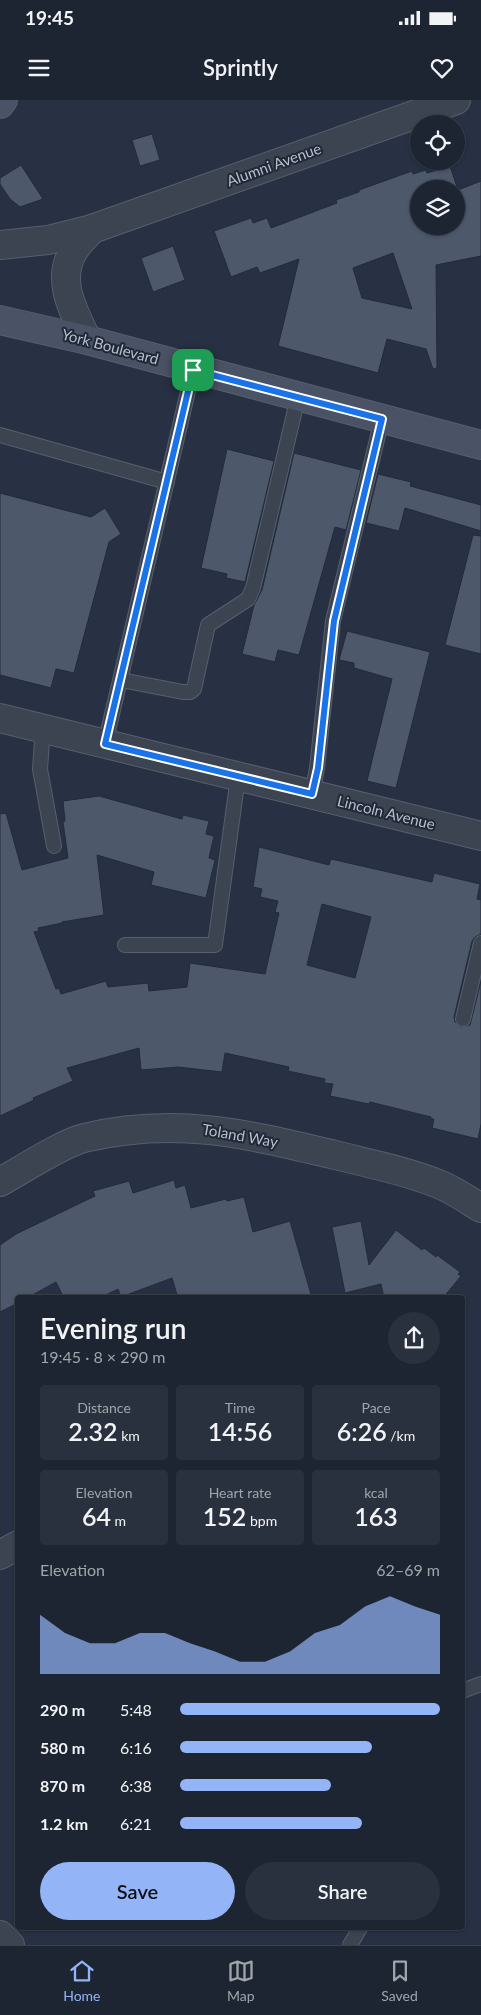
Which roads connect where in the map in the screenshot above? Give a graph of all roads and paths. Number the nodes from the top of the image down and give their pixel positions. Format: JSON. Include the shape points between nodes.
{"nodes":[{"id":1,"x":3,"y":100,"type":"edge"},
{"id":2,"x":456,"y":100,"type":"edge"},
{"id":3,"x":0,"y":104,"type":"edge"},
{"id":4,"x":92,"y":229,"type":"junction"},
{"id":5,"x":0,"y":245,"type":"edge"},
{"id":6,"x":0,"y":320,"type":"edge"},
{"id":7,"x":87,"y":340,"type":"junction"},
{"id":8,"x":193,"y":370,"type":"junction"},
{"id":9,"x":298,"y":397,"type":"junction"},
{"id":10,"x":382,"y":419,"type":"junction"},
{"id":11,"x":0,"y":435,"type":"edge"},
{"id":12,"x":481,"y":445,"type":"edge"},
{"id":13,"x":167,"y":482,"type":"junction"},
{"id":14,"x":121,"y":680,"type":"junction"},
{"id":15,"x":0,"y":718,"type":"edge"},
{"id":16,"x":43,"y":728,"type":"junction"},
{"id":17,"x":105,"y":744,"type":"junction"},
{"id":18,"x":238,"y":777,"type":"junction"},
{"id":19,"x":312,"y":794,"type":"junction"},
{"id":20,"x":481,"y":836,"type":"edge"},
{"id":21,"x":54,"y":846,"type":"dead end"},
{"id":22,"x":481,"y":943,"type":"edge"},
{"id":23,"x":125,"y":945,"type":"dead end"},
{"id":24,"x":463,"y":1019,"type":"dead end"},
{"id":25,"x":0,"y":1182,"type":"edge"},
{"id":26,"x":481,"y":1208,"type":"edge"},
{"id":27,"x":15,"y":1547,"type":"edge"},
{"id":28,"x":0,"y":1555,"type":"edge"},
{"id":29,"x":481,"y":1684,"type":"edge"},
{"id":30,"x":465,"y":1690,"type":"edge"},
{"id":31,"x":359,"y":1930,"type":"edge"},
{"id":32,"x":0,"y":1935,"type":"edge"},
{"id":33,"x":10,"y":1945,"type":"edge"},
{"id":34,"x":350,"y":1945,"type":"edge"}],
"edges":[{"from":1,"to":3,"type":"main road"},
{"from":2,"to":4,"type":"street","name":"Alumni Avenue"},
{"from":4,"to":5,"type":"street","name":"Alumni Avenue","via":[[48,240]]},
{"from":4,"to":7,"type":"street","name":"Alumni Avenue","via":[[74,249],[67,265],[65,286]]},
{"from":6,"to":7,"type":"main road","name":"York Boulevard"},
{"from":7,"to":8,"type":"main road","name":"York Boulevard"},
{"from":8,"to":9,"type":"main road","name":"York Boulevard"},
{"from":8,"to":13,"type":"lane"},
{"from":9,"to":10,"type":"main road","name":"York Boulevard"},
{"from":9,"to":14,"type":"lane","via":[[254,588],[248,599],[208,625],[194,689],[190,692]]},
{"from":10,"to":12,"type":"main road","name":"York Boulevard"},
{"from":10,"to":19,"type":"lane","via":[[334,621],[318,768]]},
{"from":11,"to":13,"type":"lane"},
{"from":13,"to":14,"type":"lane"},
{"from":14,"to":17,"type":"lane"},
{"from":15,"to":16,"type":"street","name":"Lincoln Avenue"},
{"from":16,"to":17,"type":"street","name":"Lincoln Avenue"},
{"from":16,"to":21,"type":"lane","via":[[40,769]]},
{"from":17,"to":18,"type":"street","name":"Lincoln Avenue"},
{"from":18,"to":19,"type":"street","name":"Lincoln Avenue"},
{"from":18,"to":23,"type":"lane","via":[[215,945]]},
{"from":19,"to":20,"type":"street","name":"Lincoln Avenue"},
{"from":22,"to":24,"type":"lane"},
{"from":25,"to":26,"type":"street","name":"Toland Way","via":[[82,1139],[131,1128],[178,1127],[264,1138],[404,1172],[443,1186]]},
{"from":27,"to":28,"type":"street"},
{"from":29,"to":30,"type":"lane"},
{"from":31,"to":34,"type":"lane"},
{"from":32,"to":33,"type":"street"}]}
